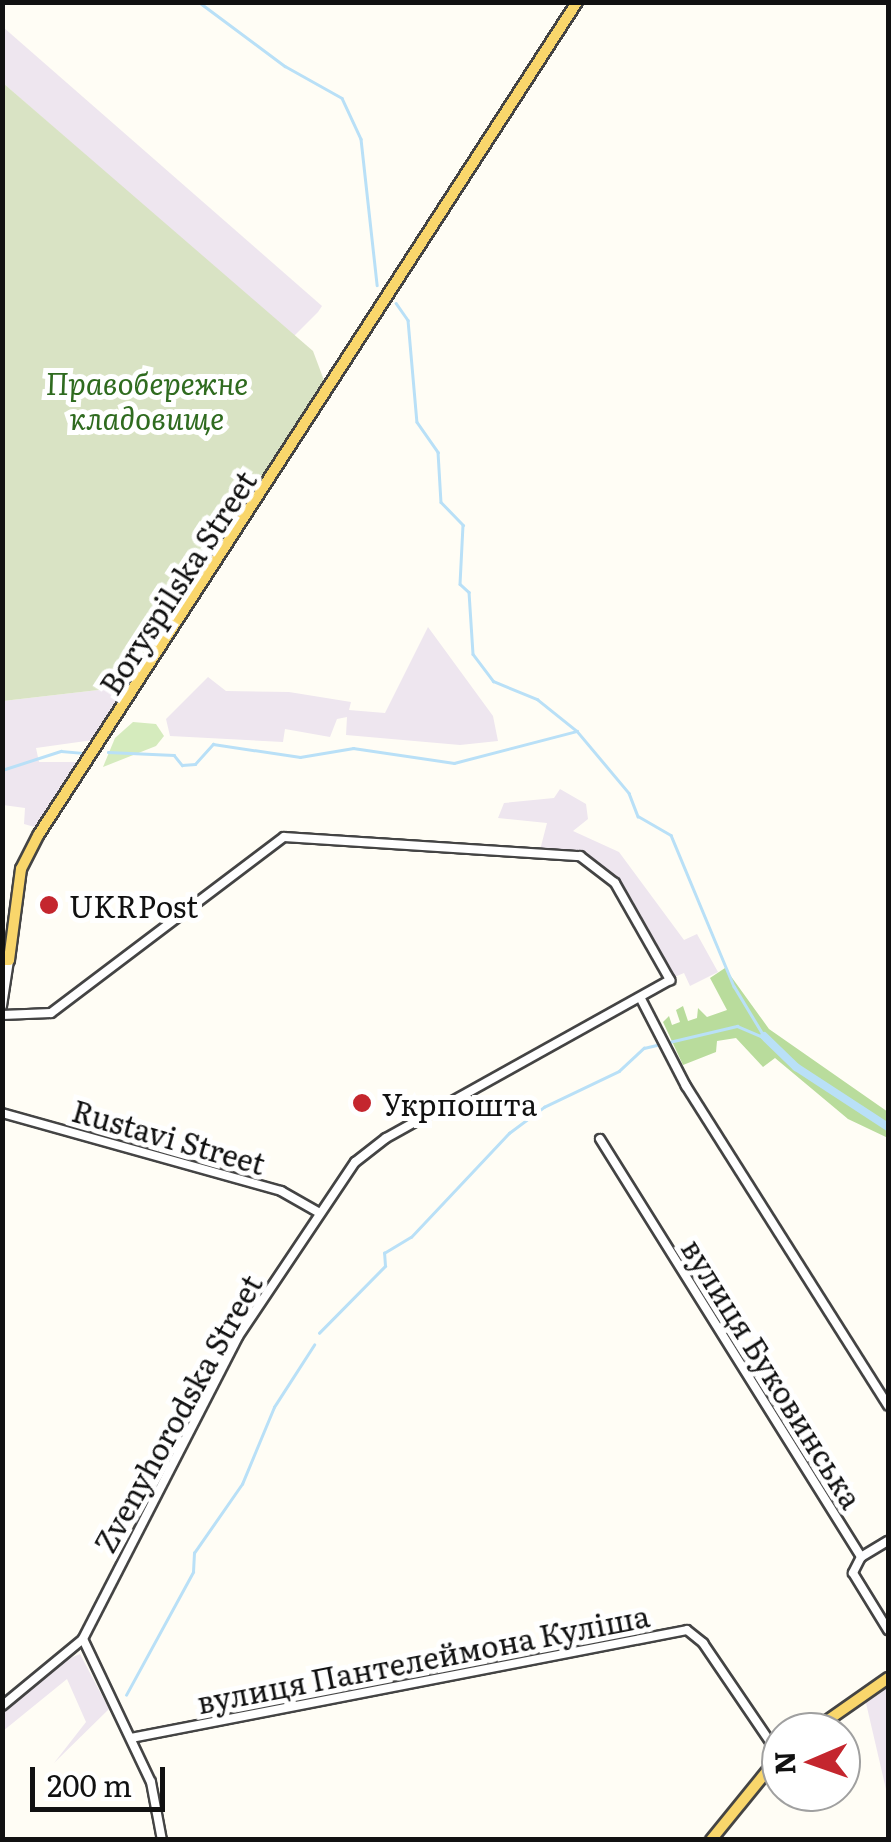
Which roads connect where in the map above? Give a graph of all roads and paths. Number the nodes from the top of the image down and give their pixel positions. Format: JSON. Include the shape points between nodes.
{"nodes":[{"id":1,"x":577,"y":2,"type":"edge"},
{"id":2,"x":6,"y":960,"type":"edge"},
{"id":3,"x":642,"y":999,"type":"junction"},
{"id":4,"x":2,"y":1006,"type":"edge"},
{"id":5,"x":2,"y":1015,"type":"edge"},
{"id":6,"x":2,"y":1113,"type":"edge"},
{"id":7,"x":600,"y":1139,"type":"dead end"},
{"id":8,"x":318,"y":1212,"type":"junction"},
{"id":9,"x":888,"y":1406,"type":"edge"},
{"id":10,"x":888,"y":1542,"type":"edge"},
{"id":11,"x":862,"y":1557,"type":"junction"},
{"id":12,"x":888,"y":1630,"type":"edge"},
{"id":13,"x":83,"y":1639,"type":"junction"},
{"id":14,"x":888,"y":1678,"type":"edge"},
{"id":15,"x":2,"y":1706,"type":"edge"},
{"id":16,"x":840,"y":1712,"type":"edge"},
{"id":17,"x":761,"y":1726,"type":"edge"},
{"id":18,"x":131,"y":1738,"type":"junction"},
{"id":19,"x":761,"y":1777,"type":"edge"},
{"id":20,"x":162,"y":1840,"type":"edge"},
{"id":21,"x":710,"y":1840,"type":"edge"}],
"edges":[{"from":1,"to":2,"type":"main road","name":"Boryspilska Street","via":[[40,834],[17,883]]},
{"from":2,"to":4,"type":"street","name":"Boryspilska Street"},
{"from":3,"to":5,"type":"street","name":"Zvenyhorodska Street","via":[[668,987],[667,972],[620,890],[580,856],[284,837],[51,1013]]},
{"from":3,"to":8,"type":"street","name":"Zvenyhorodska Street","via":[[386,1138],[355,1162]]},
{"from":3,"to":9,"type":"street","via":[[686,1086]]},
{"from":6,"to":8,"type":"street","name":"Rustavi Street","via":[[281,1191]]},
{"from":7,"to":11,"type":"street","name":"вулиця Буковинська"},
{"from":8,"to":13,"type":"street","name":"Zvenyhorodska Street","via":[[185,1432]]},
{"from":10,"to":11,"type":"street"},
{"from":11,"to":12,"type":"street","name":"вулиця Буковинська","via":[[852,1571]]},
{"from":13,"to":15,"type":"street","name":"Zvenyhorodska Street"},
{"from":13,"to":18,"type":"street"},
{"from":14,"to":16,"type":"main road"},
{"from":17,"to":18,"type":"street","name":"вулиця Пантелеймона Куліша","via":[[704,1642],[687,1630]]},
{"from":18,"to":20,"type":"street","via":[[151,1782]]},
{"from":19,"to":21,"type":"main road"}]}
